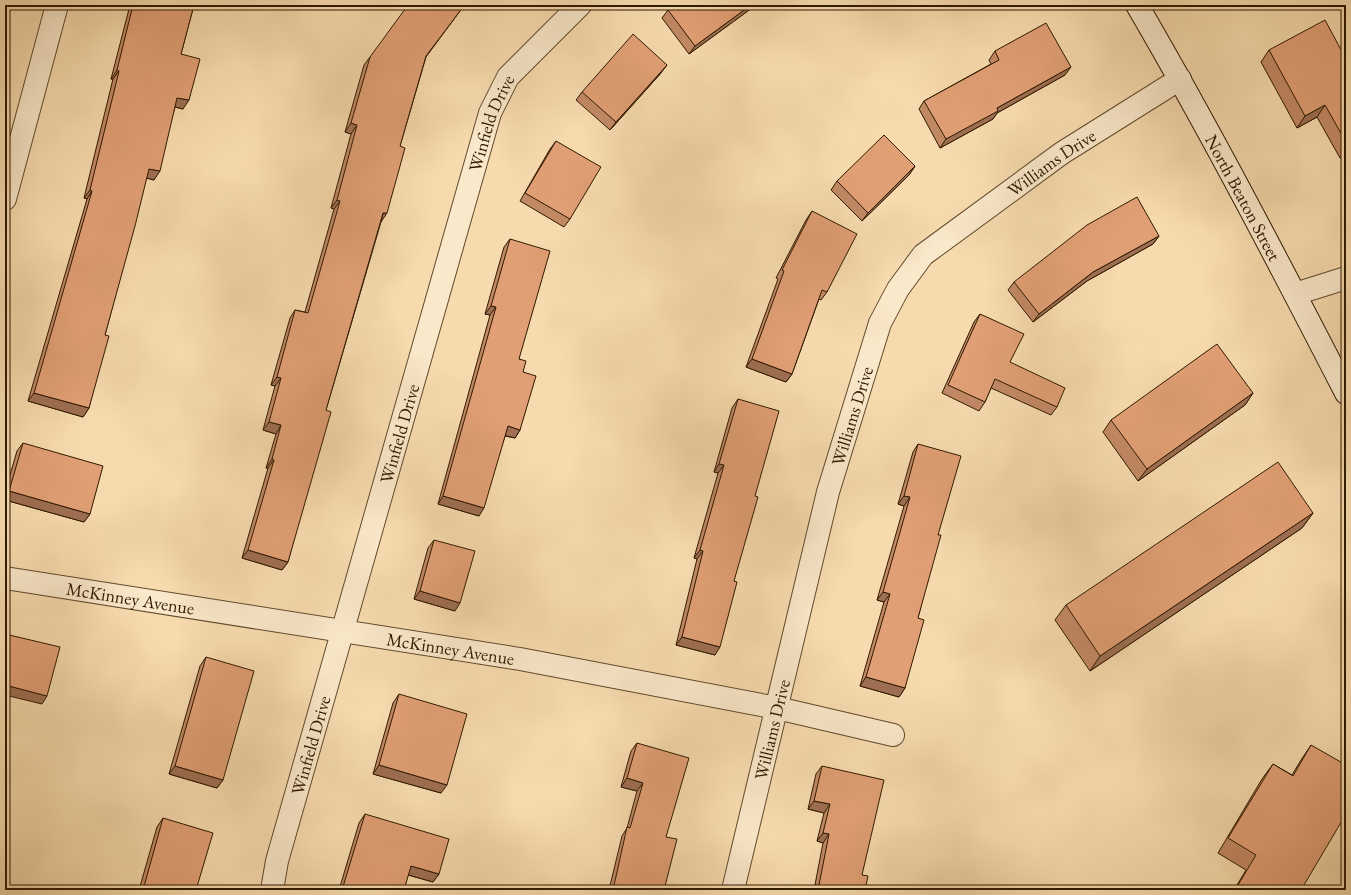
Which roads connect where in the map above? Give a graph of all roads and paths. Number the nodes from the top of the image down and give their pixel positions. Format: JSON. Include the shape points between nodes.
{"nodes":[{"id":1,"x":57,"y":5,"type":"edge"},
{"id":2,"x":580,"y":5,"type":"edge"},
{"id":3,"x":1137,"y":5,"type":"edge"},
{"id":4,"x":1180,"y":79,"type":"junction"},
{"id":5,"x":5,"y":199,"type":"edge"},
{"id":6,"x":1346,"y":278,"type":"edge"},
{"id":7,"x":1295,"y":294,"type":"junction"},
{"id":8,"x":1346,"y":393,"type":"edge"},
{"id":9,"x":5,"y":578,"type":"edge"},
{"id":10,"x":342,"y":631,"type":"junction"},
{"id":11,"x":777,"y":708,"type":"junction"},
{"id":12,"x":893,"y":735,"type":"dead end"},
{"id":13,"x":272,"y":890,"type":"edge"},
{"id":14,"x":733,"y":890,"type":"edge"}],
"edges":[{"from":1,"to":5,"type":"street"},
{"from":2,"to":10,"type":"street","name":"Winfield Drive","via":[[508,77],[490,113]]},
{"from":3,"to":4,"type":"street","name":"North Beaton Street"},
{"from":4,"to":7,"type":"street","name":"North Beaton Street"},
{"from":4,"to":11,"type":"street","name":"Williams Drive","via":[[1062,153],[923,255],[898,289],[880,323],[828,492]]},
{"from":6,"to":7,"type":"street"},
{"from":7,"to":8,"type":"street","name":"North Beaton Street"},
{"from":9,"to":10,"type":"street","name":"McKinney Avenue"},
{"from":10,"to":11,"type":"street","name":"McKinney Avenue","via":[[520,659]]},
{"from":10,"to":13,"type":"street","name":"Winfield Drive","via":[[277,861]]},
{"from":11,"to":12,"type":"street","name":"McKinney Avenue"},
{"from":11,"to":14,"type":"street","name":"Williams Drive"}]}
